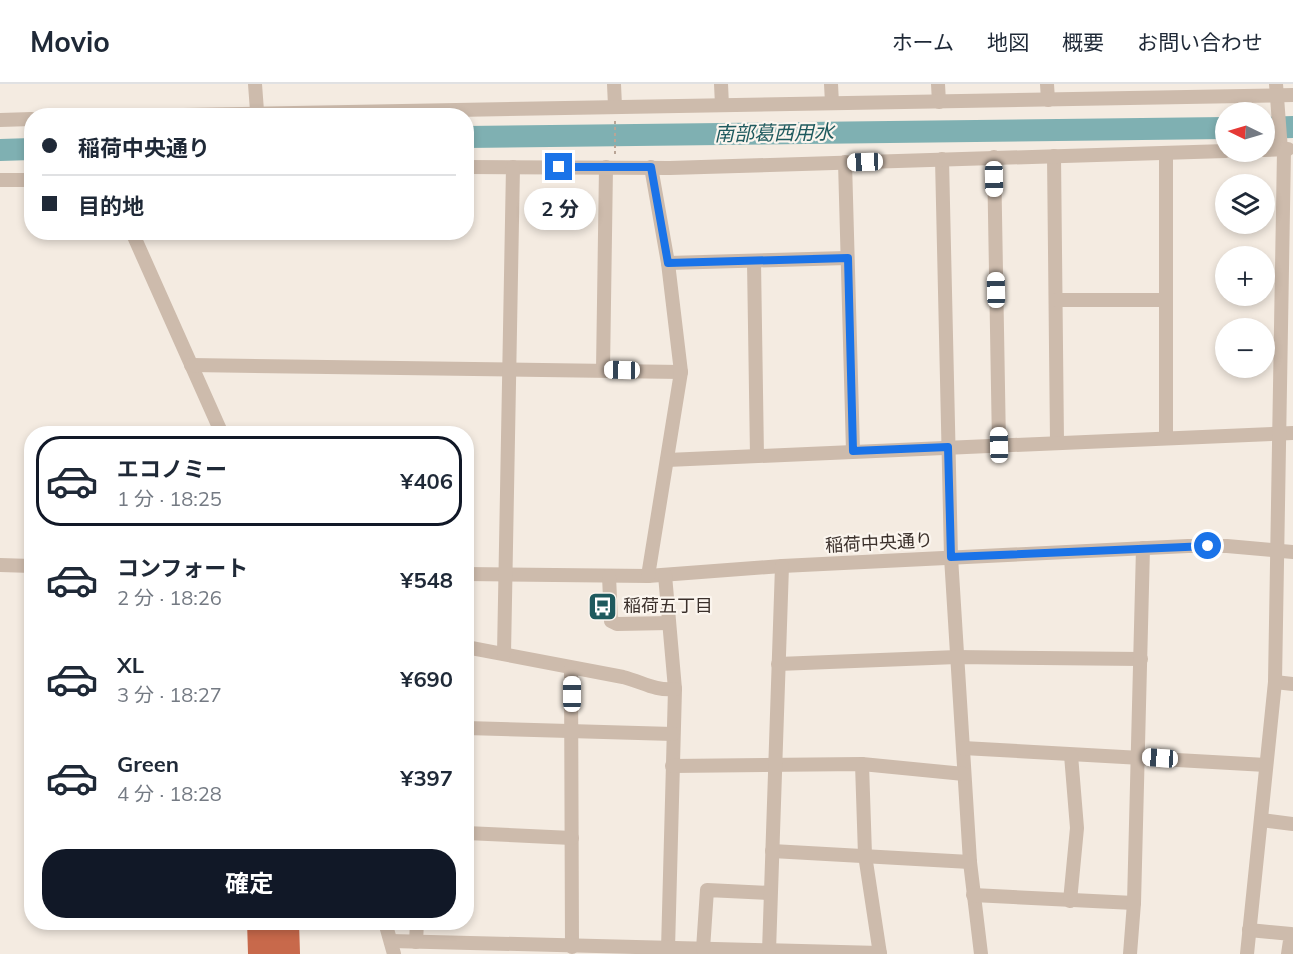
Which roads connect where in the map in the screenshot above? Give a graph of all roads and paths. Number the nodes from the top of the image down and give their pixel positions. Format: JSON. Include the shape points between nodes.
{"nodes":[{"id":1,"x":255,"y":84,"type":"edge"},
{"id":2,"x":614,"y":84,"type":"edge"},
{"id":3,"x":721,"y":84,"type":"edge"},
{"id":4,"x":831,"y":84,"type":"edge"},
{"id":5,"x":938,"y":84,"type":"edge"},
{"id":6,"x":1047,"y":84,"type":"edge"},
{"id":7,"x":1277,"y":89,"type":"edge"},
{"id":8,"x":1163,"y":91,"type":"edge"},
{"id":9,"x":1293,"y":95,"type":"edge"},
{"id":10,"x":1048,"y":100,"type":"junction"},
{"id":11,"x":939,"y":102,"type":"junction"},
{"id":12,"x":832,"y":103,"type":"junction"},
{"id":13,"x":722,"y":105,"type":"junction"},
{"id":14,"x":615,"y":106,"type":"junction"},
{"id":15,"x":256,"y":108,"type":"edge"},
{"id":16,"x":471,"y":108,"type":"edge"},
{"id":17,"x":24,"y":119,"type":"edge"},
{"id":18,"x":0,"y":120,"type":"edge"},
{"id":19,"x":624,"y":120,"type":"dead end"},
{"id":20,"x":1286,"y":149,"type":"edge"},
{"id":21,"x":615,"y":151,"type":"dead end"},
{"id":22,"x":1215,"y":151,"type":"edge"},
{"id":23,"x":1166,"y":153,"type":"junction"},
{"id":24,"x":1054,"y":156,"type":"junction"},
{"id":25,"x":994,"y":157,"type":"junction"},
{"id":26,"x":942,"y":159,"type":"junction"},
{"id":27,"x":845,"y":162,"type":"junction"},
{"id":28,"x":513,"y":166,"type":"junction"},
{"id":29,"x":474,"y":167,"type":"edge"},
{"id":30,"x":606,"y":167,"type":"junction"},
{"id":31,"x":651,"y":167,"type":"junction"},
{"id":32,"x":0,"y":180,"type":"edge"},
{"id":33,"x":24,"y":180,"type":"edge"},
{"id":34,"x":136,"y":240,"type":"edge"},
{"id":35,"x":848,"y":258,"type":"junction"},
{"id":36,"x":754,"y":262,"type":"junction"},
{"id":37,"x":668,"y":263,"type":"junction"},
{"id":38,"x":1056,"y":300,"type":"junction"},
{"id":39,"x":1166,"y":300,"type":"junction"},
{"id":40,"x":191,"y":365,"type":"junction"},
{"id":41,"x":1286,"y":368,"type":"edge"},
{"id":42,"x":509,"y":369,"type":"junction"},
{"id":43,"x":603,"y":370,"type":"junction"},
{"id":44,"x":681,"y":372,"type":"junction"},
{"id":45,"x":218,"y":426,"type":"edge"},
{"id":46,"x":1286,"y":433,"type":"edge"},
{"id":47,"x":1166,"y":437,"type":"junction"},
{"id":48,"x":1057,"y":442,"type":"junction"},
{"id":49,"x":999,"y":445,"type":"junction"},
{"id":50,"x":948,"y":447,"type":"junction"},
{"id":51,"x":853,"y":451,"type":"junction"},
{"id":52,"x":757,"y":456,"type":"junction"},
{"id":53,"x":667,"y":460,"type":"junction"},
{"id":54,"x":1143,"y":549,"type":"junction"},
{"id":55,"x":1277,"y":549,"type":"junction"},
{"id":56,"x":1293,"y":552,"type":"edge"},
{"id":57,"x":951,"y":557,"type":"junction"},
{"id":58,"x":0,"y":565,"type":"edge"},
{"id":59,"x":24,"y":566,"type":"edge"},
{"id":60,"x":782,"y":566,"type":"junction"},
{"id":61,"x":474,"y":574,"type":"edge"},
{"id":62,"x":506,"y":575,"type":"junction"},
{"id":63,"x":665,"y":575,"type":"junction"},
{"id":64,"x":609,"y":576,"type":"junction"},
{"id":65,"x":648,"y":576,"type":"junction"},
{"id":66,"x":669,"y":623,"type":"junction"},
{"id":67,"x":474,"y":648,"type":"edge"},
{"id":68,"x":504,"y":654,"type":"junction"},
{"id":69,"x":957,"y":657,"type":"junction"},
{"id":70,"x":1141,"y":659,"type":"junction"},
{"id":71,"x":778,"y":664,"type":"junction"},
{"id":72,"x":571,"y":668,"type":"junction"},
{"id":73,"x":1275,"y":682,"type":"junction"},
{"id":74,"x":1293,"y":684,"type":"edge"},
{"id":75,"x":675,"y":689,"type":"junction"},
{"id":76,"x":474,"y":728,"type":"edge"},
{"id":77,"x":572,"y":732,"type":"junction"},
{"id":78,"x":674,"y":734,"type":"junction"},
{"id":79,"x":963,"y":748,"type":"junction"},
{"id":80,"x":1071,"y":755,"type":"junction"},
{"id":81,"x":1138,"y":757,"type":"junction"},
{"id":82,"x":774,"y":764,"type":"junction"},
{"id":83,"x":862,"y":764,"type":"junction"},
{"id":84,"x":1266,"y":765,"type":"junction"},
{"id":85,"x":672,"y":766,"type":"junction"},
{"id":86,"x":964,"y":774,"type":"junction"},
{"id":87,"x":1261,"y":820,"type":"junction"},
{"id":88,"x":1293,"y":824,"type":"edge"},
{"id":89,"x":474,"y":833,"type":"edge"},
{"id":90,"x":572,"y":838,"type":"junction"},
{"id":91,"x":772,"y":851,"type":"junction"},
{"id":92,"x":865,"y":855,"type":"junction"},
{"id":93,"x":970,"y":862,"type":"junction"},
{"id":94,"x":770,"y":892,"type":"junction"},
{"id":95,"x":973,"y":895,"type":"junction"},
{"id":96,"x":1070,"y":901,"type":"junction"},
{"id":97,"x":1134,"y":903,"type":"junction"},
{"id":98,"x":387,"y":930,"type":"edge"},
{"id":99,"x":417,"y":930,"type":"edge"},
{"id":100,"x":1250,"y":930,"type":"junction"},
{"id":101,"x":416,"y":942,"type":"junction"},
{"id":102,"x":572,"y":947,"type":"junction"},
{"id":103,"x":392,"y":948,"type":"edge"},
{"id":104,"x":668,"y":949,"type":"junction"},
{"id":105,"x":533,"y":950,"type":"edge"},
{"id":106,"x":703,"y":950,"type":"junction"},
{"id":107,"x":769,"y":951,"type":"junction"},
{"id":108,"x":794,"y":953,"type":"edge"},
{"id":109,"x":880,"y":953,"type":"edge"},
{"id":110,"x":981,"y":954,"type":"edge"},
{"id":111,"x":1130,"y":954,"type":"edge"},
{"id":112,"x":1247,"y":954,"type":"edge"},
{"id":113,"x":1288,"y":954,"type":"edge"}],
"edges":[{"from":1,"to":15,"type":"street"},
{"from":2,"to":14,"type":"street"},
{"from":3,"to":13,"type":"street"},
{"from":4,"to":12,"type":"street"},
{"from":5,"to":11,"type":"street"},
{"from":6,"to":10,"type":"street"},
{"from":7,"to":8,"type":"street"},
{"from":7,"to":9,"type":"street"},
{"from":7,"to":20,"type":"street"},
{"from":8,"to":10,"type":"street"},
{"from":10,"to":11,"type":"street"},
{"from":11,"to":12,"type":"street"},
{"from":12,"to":13,"type":"street"},
{"from":13,"to":14,"type":"street"},
{"from":14,"to":16,"type":"street"},
{"from":17,"to":18,"type":"street"},
{"from":19,"to":21,"type":"path","via":[[615,120]]},
{"from":20,"to":41,"type":"street"},
{"from":22,"to":23,"type":"street"},
{"from":23,"to":24,"type":"street"},
{"from":23,"to":39,"type":"street"},
{"from":24,"to":25,"type":"street"},
{"from":24,"to":38,"type":"street"},
{"from":25,"to":26,"type":"street"},
{"from":25,"to":49,"type":"street"},
{"from":26,"to":27,"type":"street"},
{"from":26,"to":50,"type":"street"},
{"from":27,"to":31,"type":"street"},
{"from":27,"to":35,"type":"street"},
{"from":28,"to":29,"type":"street"},
{"from":28,"to":30,"type":"street"},
{"from":28,"to":42,"type":"street"},
{"from":30,"to":31,"type":"street"},
{"from":30,"to":43,"type":"street"},
{"from":31,"to":37,"type":"street"},
{"from":32,"to":33,"type":"street"},
{"from":34,"to":40,"type":"street"},
{"from":35,"to":36,"type":"street"},
{"from":35,"to":51,"type":"street"},
{"from":36,"to":37,"type":"street"},
{"from":36,"to":52,"type":"street"},
{"from":37,"to":44,"type":"street"},
{"from":38,"to":39,"type":"street"},
{"from":38,"to":48,"type":"street"},
{"from":39,"to":47,"type":"street"},
{"from":40,"to":42,"type":"street"},
{"from":40,"to":45,"type":"street"},
{"from":41,"to":46,"type":"street"},
{"from":42,"to":43,"type":"street"},
{"from":42,"to":62,"type":"street"},
{"from":43,"to":44,"type":"street"},
{"from":44,"to":53,"type":"street"},
{"from":46,"to":47,"type":"street"},
{"from":46,"to":55,"type":"street"},
{"from":47,"to":48,"type":"street"},
{"from":48,"to":49,"type":"street"},
{"from":49,"to":50,"type":"street"},
{"from":50,"to":51,"type":"street"},
{"from":50,"to":57,"type":"street"},
{"from":51,"to":52,"type":"street"},
{"from":52,"to":53,"type":"street"},
{"from":53,"to":65,"type":"street"},
{"from":54,"to":55,"type":"street","name":"稲荷中央通り"},
{"from":54,"to":57,"type":"street","name":"稲荷中央通り"},
{"from":54,"to":70,"type":"street"},
{"from":55,"to":56,"type":"street","name":"稲荷中央通り"},
{"from":55,"to":73,"type":"street"},
{"from":57,"to":60,"type":"street","name":"稲荷中央通り"},
{"from":57,"to":69,"type":"street"},
{"from":58,"to":59,"type":"street"},
{"from":60,"to":63,"type":"street","name":"稲荷中央通り"},
{"from":60,"to":71,"type":"street"},
{"from":61,"to":62,"type":"street","name":"稲荷中央通り"},
{"from":62,"to":64,"type":"street","name":"稲荷中央通り"},
{"from":62,"to":68,"type":"street"},
{"from":63,"to":65,"type":"street","name":"稲荷中央通り"},
{"from":63,"to":66,"type":"street"},
{"from":64,"to":65,"type":"street","name":"稲荷中央通り"},
{"from":64,"to":66,"type":"street","via":[[612,621]]},
{"from":66,"to":75,"type":"street"},
{"from":67,"to":68,"type":"street"},
{"from":68,"to":72,"type":"street"},
{"from":69,"to":70,"type":"street"},
{"from":69,"to":71,"type":"street"},
{"from":69,"to":79,"type":"street"},
{"from":70,"to":81,"type":"street"},
{"from":71,"to":82,"type":"street"},
{"from":72,"to":75,"type":"street","via":[[645,683],[656,690]]},
{"from":72,"to":77,"type":"street"},
{"from":73,"to":74,"type":"street"},
{"from":73,"to":84,"type":"street"},
{"from":75,"to":78,"type":"street"},
{"from":76,"to":77,"type":"street"},
{"from":77,"to":78,"type":"street"},
{"from":77,"to":90,"type":"street"},
{"from":78,"to":85,"type":"street"},
{"from":79,"to":80,"type":"street"},
{"from":79,"to":86,"type":"street"},
{"from":80,"to":81,"type":"street"},
{"from":80,"to":96,"type":"street","via":[[1077,828]]},
{"from":81,"to":84,"type":"street"},
{"from":81,"to":97,"type":"street"},
{"from":82,"to":83,"type":"street"},
{"from":82,"to":85,"type":"street"},
{"from":82,"to":91,"type":"street"},
{"from":83,"to":86,"type":"street"},
{"from":83,"to":92,"type":"street"},
{"from":84,"to":87,"type":"street"},
{"from":85,"to":104,"type":"street"},
{"from":86,"to":93,"type":"street"},
{"from":87,"to":88,"type":"street"},
{"from":87,"to":100,"type":"street"},
{"from":89,"to":90,"type":"street"},
{"from":90,"to":102,"type":"street"},
{"from":91,"to":92,"type":"street"},
{"from":91,"to":94,"type":"street"},
{"from":92,"to":93,"type":"street"},
{"from":92,"to":109,"type":"street"},
{"from":93,"to":95,"type":"street"},
{"from":94,"to":106,"type":"street","via":[[706,890]]},
{"from":94,"to":107,"type":"street"},
{"from":95,"to":96,"type":"street"},
{"from":95,"to":110,"type":"street"},
{"from":96,"to":97,"type":"street"},
{"from":97,"to":111,"type":"street"},
{"from":98,"to":103,"type":"street"},
{"from":99,"to":101,"type":"street"},
{"from":100,"to":112,"type":"street"},
{"from":100,"to":113,"type":"street","via":[[1291,934]]},
{"from":101,"to":103,"type":"street"},
{"from":101,"to":105,"type":"street"},
{"from":102,"to":104,"type":"street"},
{"from":102,"to":105,"type":"street"},
{"from":104,"to":106,"type":"street"},
{"from":106,"to":107,"type":"street"},
{"from":107,"to":108,"type":"street"},
{"from":108,"to":109,"type":"street"}]}
